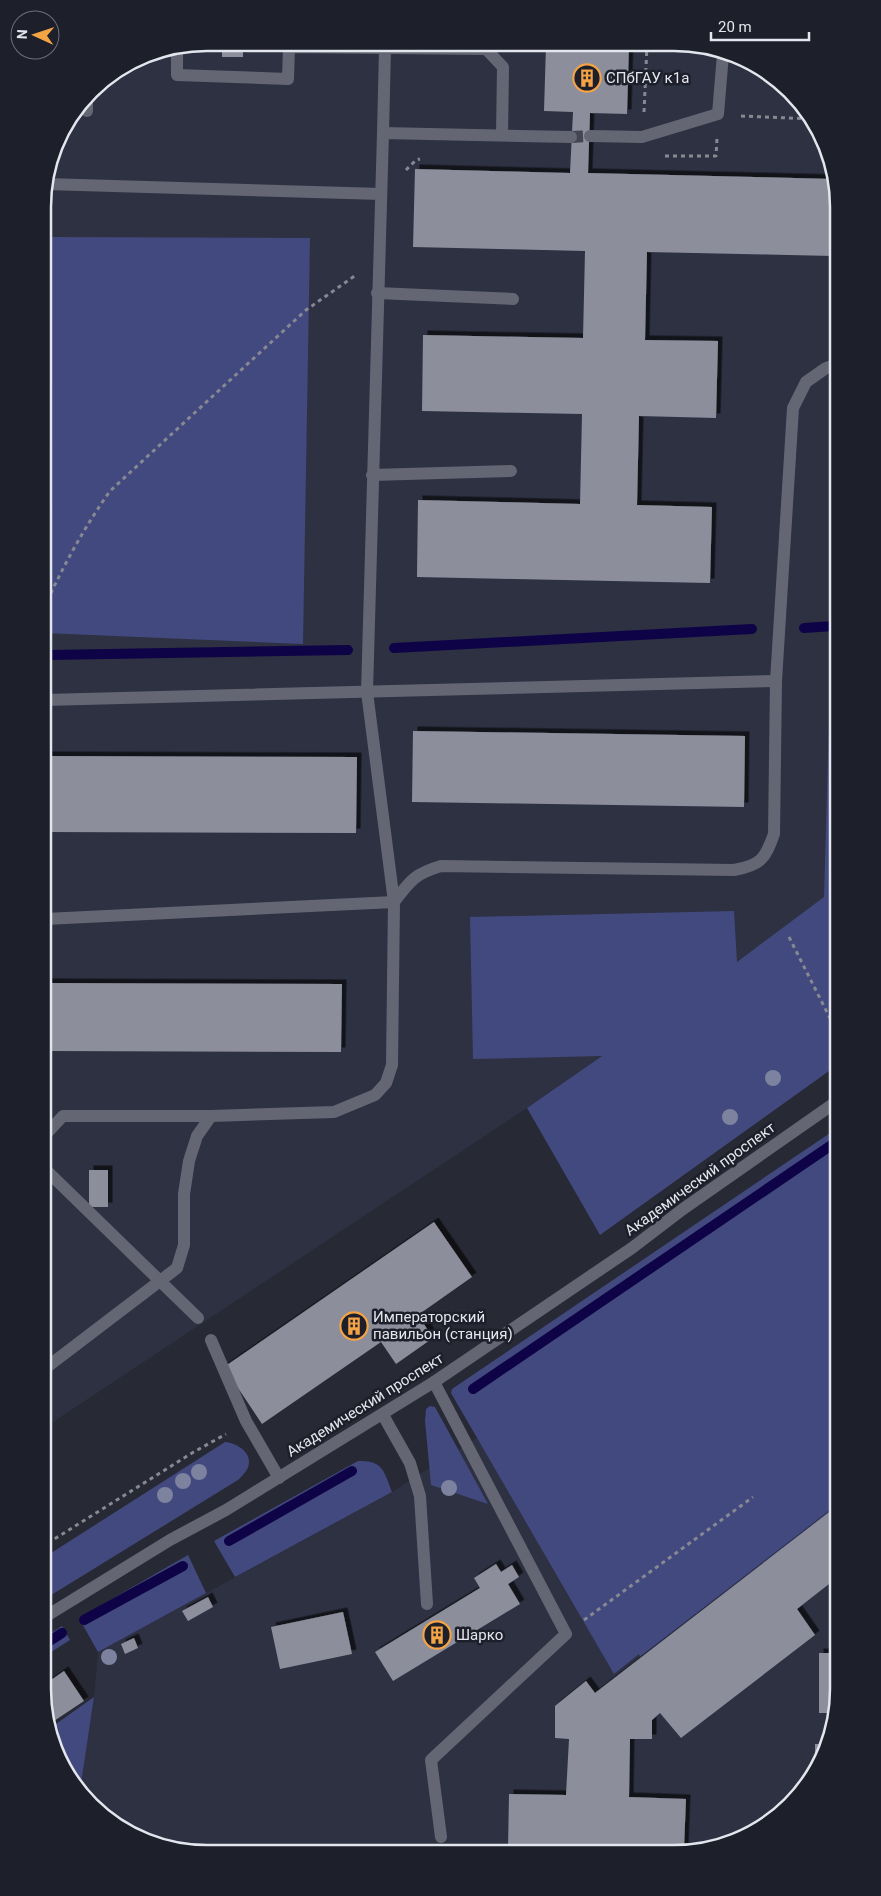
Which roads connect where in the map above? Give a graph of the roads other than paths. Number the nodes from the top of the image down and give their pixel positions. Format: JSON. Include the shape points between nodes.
{"nodes":[{"id":1,"x":289,"y":51,"type":"edge"},
{"id":2,"x":384,"y":51,"type":"edge"},
{"id":3,"x":488,"y":51,"type":"edge"},
{"id":4,"x":178,"y":55,"type":"edge"},
{"id":5,"x":723,"y":60,"type":"edge"},
{"id":6,"x":383,"y":133,"type":"junction"},
{"id":7,"x":502,"y":135,"type":"junction"},
{"id":8,"x":590,"y":136,"type":"tunnel mouth"},
{"id":9,"x":571,"y":137,"type":"tunnel mouth"},
{"id":10,"x":54,"y":184,"type":"edge"},
{"id":11,"x":381,"y":194,"type":"junction"},
{"id":12,"x":377,"y":293,"type":"junction"},
{"id":13,"x":513,"y":299,"type":"dead end"},
{"id":14,"x":830,"y":367,"type":"edge"},
{"id":15,"x":511,"y":471,"type":"dead end"},
{"id":16,"x":372,"y":475,"type":"junction"},
{"id":17,"x":776,"y":681,"type":"junction"},
{"id":18,"x":367,"y":692,"type":"junction"},
{"id":19,"x":52,"y":700,"type":"edge"},
{"id":20,"x":394,"y":902,"type":"junction"},
{"id":21,"x":52,"y":919,"type":"edge"},
{"id":22,"x":829,"y":1107,"type":"edge"},
{"id":23,"x":211,"y":1116,"type":"junction"},
{"id":24,"x":51,"y":1128,"type":"edge"},
{"id":25,"x":51,"y":1175,"type":"edge"},
{"id":26,"x":161,"y":1282,"type":"junction"},
{"id":27,"x":198,"y":1318,"type":"dead end"},
{"id":28,"x":211,"y":1340,"type":"dead end"},
{"id":29,"x":51,"y":1364,"type":"edge"},
{"id":30,"x":434,"y":1382,"type":"junction"},
{"id":31,"x":383,"y":1415,"type":"junction"},
{"id":32,"x":279,"y":1478,"type":"junction"},
{"id":33,"x":427,"y":1604,"type":"dead end"},
{"id":34,"x":51,"y":1613,"type":"edge"},
{"id":35,"x":441,"y":1837,"type":"dead end"}],
"edges":[{"from":1,"to":4,"type":"street","via":[[288,78],[177,75]]},
{"from":2,"to":6,"type":"street"},
{"from":3,"to":7,"type":"street","via":[[503,67]]},
{"from":5,"to":8,"type":"street","via":[[718,114],[642,137]]},
{"from":6,"to":7,"type":"street"},
{"from":6,"to":11,"type":"street"},
{"from":7,"to":9,"type":"street"},
{"from":10,"to":11,"type":"street"},
{"from":11,"to":12,"type":"street"},
{"from":12,"to":13,"type":"street"},
{"from":12,"to":16,"type":"street"},
{"from":14,"to":17,"type":"street","via":[[806,382],[793,408]]},
{"from":15,"to":16,"type":"street"},
{"from":16,"to":18,"type":"street"},
{"from":17,"to":18,"type":"street"},
{"from":17,"to":20,"type":"street","via":[[774,834],[767,853],[752,867],[734,870],[441,866],[423,871],[410,880]]},
{"from":18,"to":19,"type":"street"},
{"from":18,"to":20,"type":"street"},
{"from":20,"to":21,"type":"street"},
{"from":20,"to":23,"type":"street","via":[[392,1065],[386,1083],[375,1095],[334,1112]]},
{"from":22,"to":30,"type":"street","name":"Академический проспект","via":[[632,1248]]},
{"from":23,"to":24,"type":"street","via":[[63,1116]]},
{"from":23,"to":26,"type":"street","via":[[196,1136],[189,1161],[184,1194],[184,1245],[176,1268]]},
{"from":25,"to":26,"type":"street"},
{"from":26,"to":27,"type":"street"},
{"from":26,"to":29,"type":"street"},
{"from":28,"to":32,"type":"street","via":[[246,1421]]},
{"from":30,"to":31,"type":"street","name":"Академический проспект"},
{"from":30,"to":35,"type":"street","via":[[566,1634],[431,1760]]},
{"from":31,"to":32,"type":"street","name":"Академический проспект"},
{"from":31,"to":33,"type":"street","via":[[410,1462],[420,1496]]},
{"from":32,"to":34,"type":"street","name":"Академический проспект"}]}
